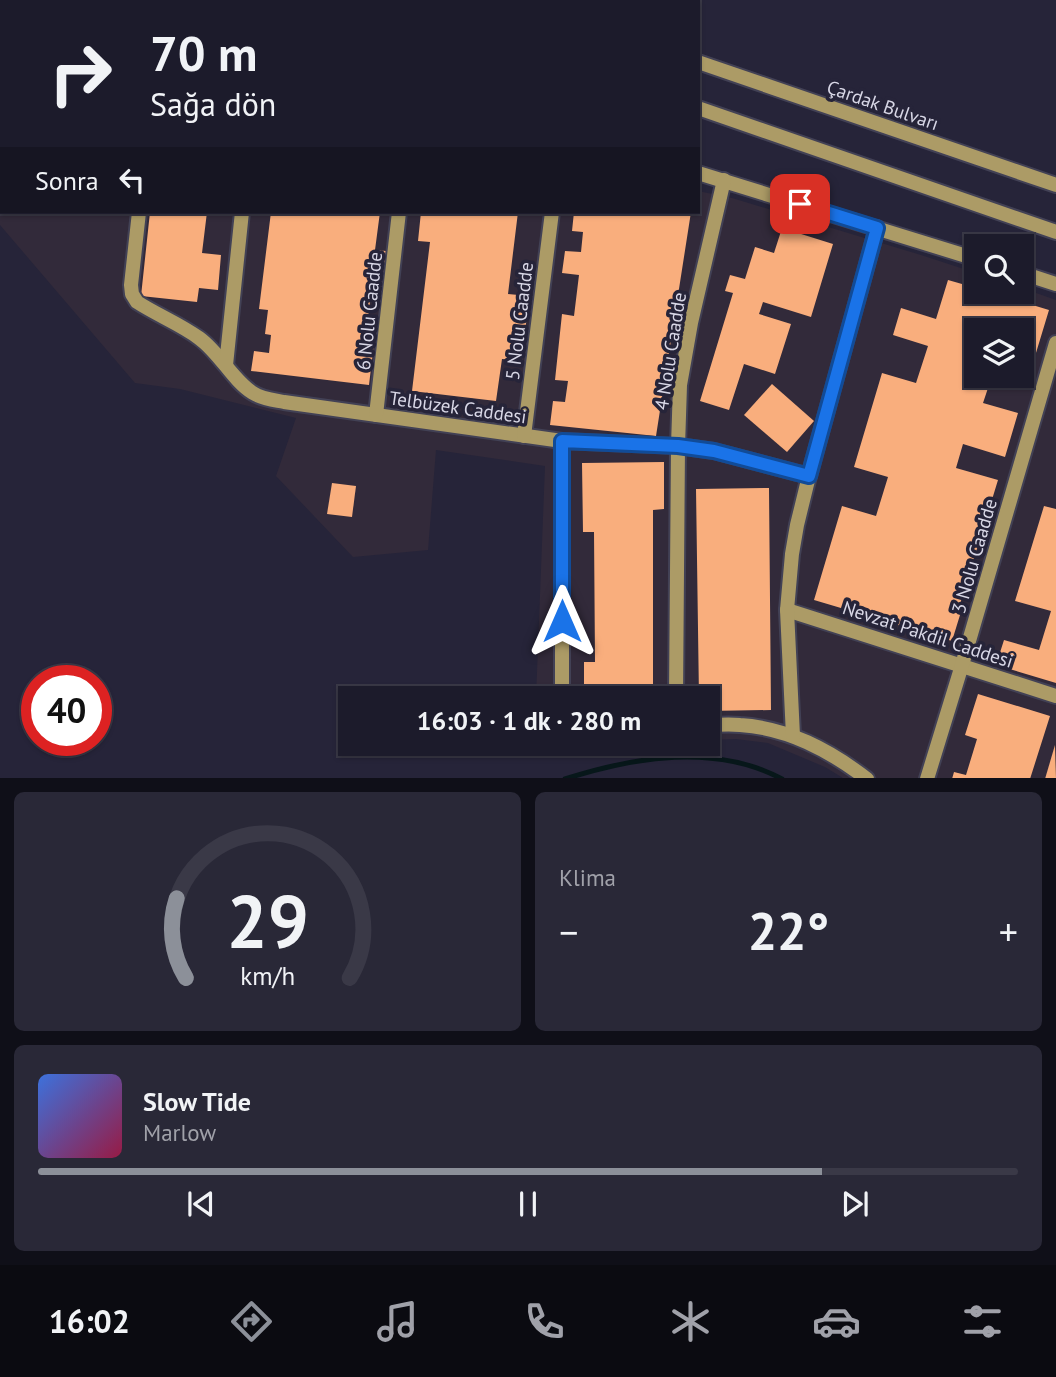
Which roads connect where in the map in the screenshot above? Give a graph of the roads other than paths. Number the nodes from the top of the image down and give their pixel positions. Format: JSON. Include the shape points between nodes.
{"nodes":[{"id":1,"x":700,"y":63,"type":"edge"},
{"id":2,"x":700,"y":109,"type":"edge"},
{"id":3,"x":700,"y":116,"type":"edge"},
{"id":4,"x":748,"y":125,"type":"junction"},
{"id":5,"x":700,"y":174,"type":"edge"},
{"id":6,"x":724,"y":180,"type":"junction"},
{"id":7,"x":1056,"y":184,"type":"edge"},
{"id":8,"x":139,"y":214,"type":"edge"},
{"id":9,"x":242,"y":214,"type":"edge"},
{"id":10,"x":399,"y":214,"type":"edge"},
{"id":11,"x":552,"y":214,"type":"edge"},
{"id":12,"x":877,"y":228,"type":"junction"},
{"id":13,"x":1056,"y":232,"type":"edge"},
{"id":14,"x":964,"y":255,"type":"edge"},
{"id":15,"x":1034,"y":277,"type":"edge"},
{"id":16,"x":1056,"y":284,"type":"edge"},
{"id":17,"x":1056,"y":343,"type":"edge"},
{"id":18,"x":226,"y":365,"type":"junction"},
{"id":19,"x":376,"y":415,"type":"junction"},
{"id":20,"x":524,"y":436,"type":"junction"},
{"id":21,"x":562,"y":441,"type":"junction"},
{"id":22,"x":678,"y":446,"type":"junction"},
{"id":23,"x":809,"y":476,"type":"junction"},
{"id":24,"x":787,"y":610,"type":"junction"},
{"id":25,"x":962,"y":665,"type":"junction"},
{"id":26,"x":562,"y":686,"type":"edge"},
{"id":27,"x":676,"y":686,"type":"edge"},
{"id":28,"x":1056,"y":696,"type":"edge"},
{"id":29,"x":720,"y":725,"type":"edge"},
{"id":30,"x":793,"y":736,"type":"junction"},
{"id":31,"x":866,"y":778,"type":"edge"},
{"id":32,"x":927,"y":778,"type":"edge"}],
"edges":[{"from":1,"to":7,"type":"street","name":"Çardak Bulvarı"},
{"from":2,"to":4,"type":"street"},
{"from":3,"to":4,"type":"street"},
{"from":4,"to":13,"type":"street"},
{"from":5,"to":6,"type":"street"},
{"from":6,"to":12,"type":"street"},
{"from":6,"to":22,"type":"street","name":"4 Nolu Caadde","via":[[680,385]]},
{"from":8,"to":18,"type":"street","name":"Telbüzek Caddesi","via":[[132,294],[137,302],[198,337]]},
{"from":9,"to":18,"type":"street"},
{"from":10,"to":19,"type":"street","name":"6 Nolu Caadde"},
{"from":11,"to":20,"type":"street","name":"5 Nolu Caadde"},
{"from":12,"to":14,"type":"street"},
{"from":12,"to":23,"type":"street"},
{"from":15,"to":16,"type":"street"},
{"from":17,"to":25,"type":"street","name":"3 Nolu Caadde"},
{"from":18,"to":19,"type":"street","name":"Telbüzek Caddesi","via":[[244,386],[266,398]]},
{"from":19,"to":20,"type":"street","name":"Telbüzek Caddesi"},
{"from":20,"to":21,"type":"street","name":"Telbüzek Caddesi"},
{"from":21,"to":22,"type":"street","name":"Telbüzek Caddesi"},
{"from":21,"to":26,"type":"street"},
{"from":22,"to":23,"type":"street","name":"Telbüzek Caddesi"},
{"from":22,"to":27,"type":"street","name":"4 Nolu Caadde"},
{"from":23,"to":24,"type":"street","via":[[795,535]]},
{"from":24,"to":25,"type":"street","name":"Nevzat Pakdil Caddesi"},
{"from":24,"to":30,"type":"street"},
{"from":25,"to":28,"type":"street","name":"Nevzat Pakdil Caddesi"},
{"from":25,"to":32,"type":"street","name":"3 Nolu Caadde"},
{"from":29,"to":30,"type":"street"},
{"from":30,"to":31,"type":"street","via":[[823,749]]}]}
